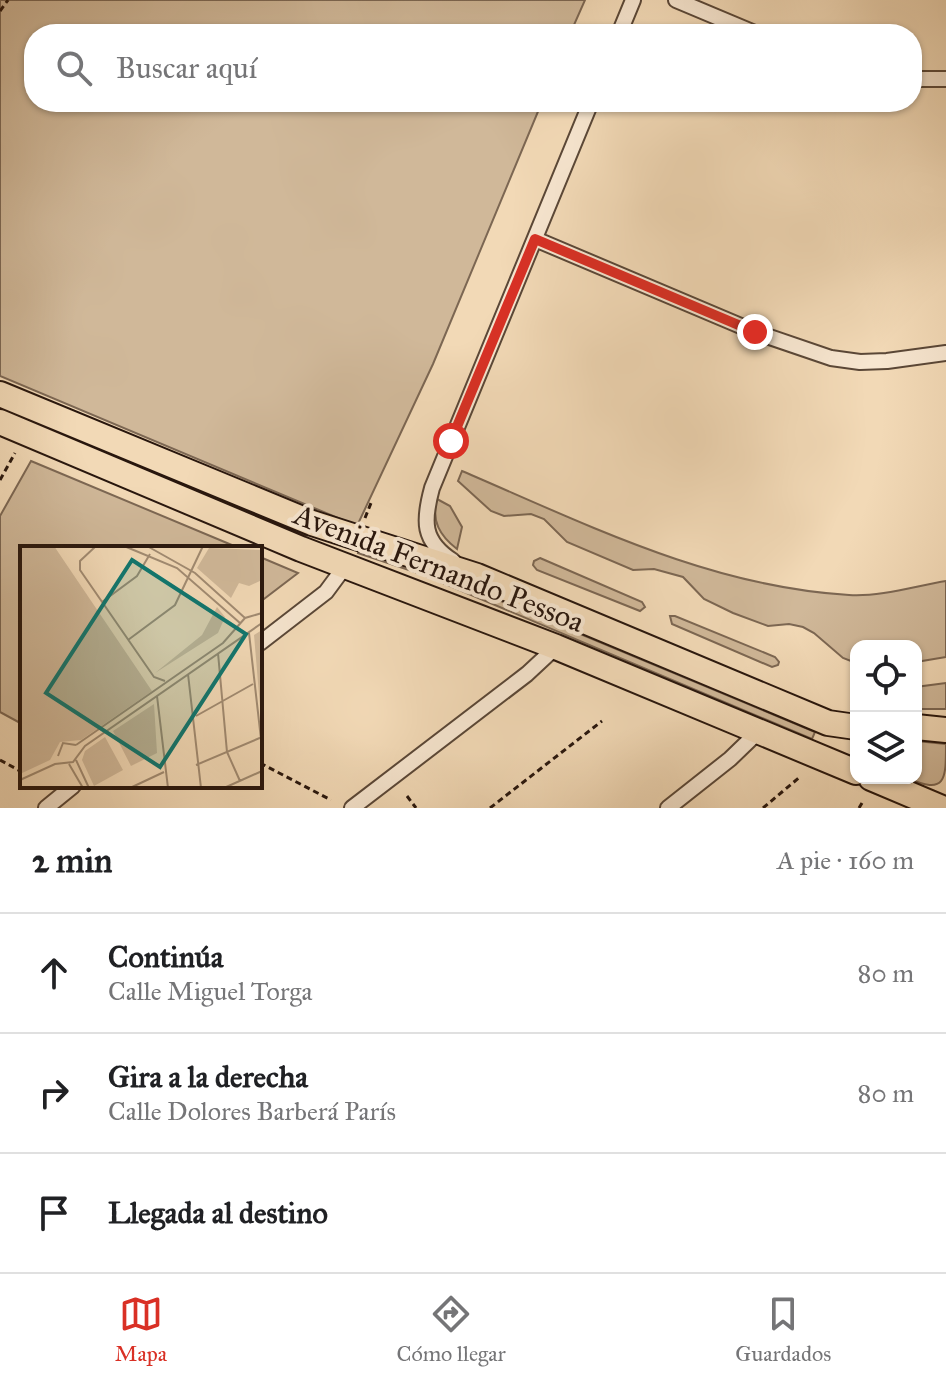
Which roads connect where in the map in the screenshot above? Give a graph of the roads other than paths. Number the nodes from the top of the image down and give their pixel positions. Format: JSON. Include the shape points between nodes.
{"nodes":[{"id":1,"x":633,"y":0,"type":"edge"},
{"id":2,"x":676,"y":0,"type":"edge"},
{"id":3,"x":623,"y":24,"type":"edge"},
{"id":4,"x":733,"y":24,"type":"edge"},
{"id":5,"x":922,"y":79,"type":"edge"},
{"id":6,"x":946,"y":79,"type":"edge"},
{"id":7,"x":587,"y":112,"type":"edge"},
{"id":8,"x":535,"y":239,"type":"junction"},
{"id":9,"x":946,"y":353,"type":"edge"},
{"id":10,"x":0,"y":394,"type":"edge"},
{"id":11,"x":0,"y":422,"type":"edge"},
{"id":12,"x":346,"y":565,"type":"junction"},
{"id":13,"x":477,"y":576,"type":"junction"},
{"id":14,"x":262,"y":641,"type":"edge"},
{"id":15,"x":556,"y":647,"type":"junction"},
{"id":16,"x":850,"y":726,"type":"edge"},
{"id":17,"x":922,"y":728,"type":"edge"},
{"id":18,"x":946,"y":730,"type":"edge"},
{"id":19,"x":759,"y":731,"type":"junction"},
{"id":20,"x":850,"y":769,"type":"edge"},
{"id":21,"x":885,"y":784,"type":"edge"},
{"id":22,"x":71,"y":788,"type":"edge"},
{"id":23,"x":46,"y":808,"type":"edge"},
{"id":24,"x":352,"y":808,"type":"edge"},
{"id":25,"x":668,"y":808,"type":"edge"},
{"id":26,"x":942,"y":808,"type":"edge"}],
"edges":[{"from":1,"to":3,"type":"street"},
{"from":2,"to":4,"type":"street"},
{"from":5,"to":6,"type":"street"},
{"from":7,"to":8,"type":"street"},
{"from":8,"to":9,"type":"street","via":[[755,332],[831,358],[887,361]]},
{"from":8,"to":13,"type":"street","via":[[425,514],[427,533],[440,553]]},
{"from":10,"to":13,"type":"main road","name":"Avenida Fernando Pessoa","via":[[312,523]]},
{"from":11,"to":12,"type":"main road","name":"Avenida Fernando Pessoa"},
{"from":12,"to":14,"type":"street","via":[[326,592]]},
{"from":12,"to":15,"type":"main road","name":"Avenida Fernando Pessoa"},
{"from":13,"to":16,"type":"main road","name":"Avenida Fernando Pessoa","via":[[828,723]]},
{"from":15,"to":19,"type":"main road","name":"Avenida Fernando Pessoa"},
{"from":15,"to":24,"type":"street"},
{"from":17,"to":18,"type":"main road"},
{"from":19,"to":20,"type":"main road","name":"Avenida Fernando Pessoa"},
{"from":19,"to":25,"type":"street"},
{"from":21,"to":26,"type":"main road"},
{"from":22,"to":23,"type":"street"}]}
